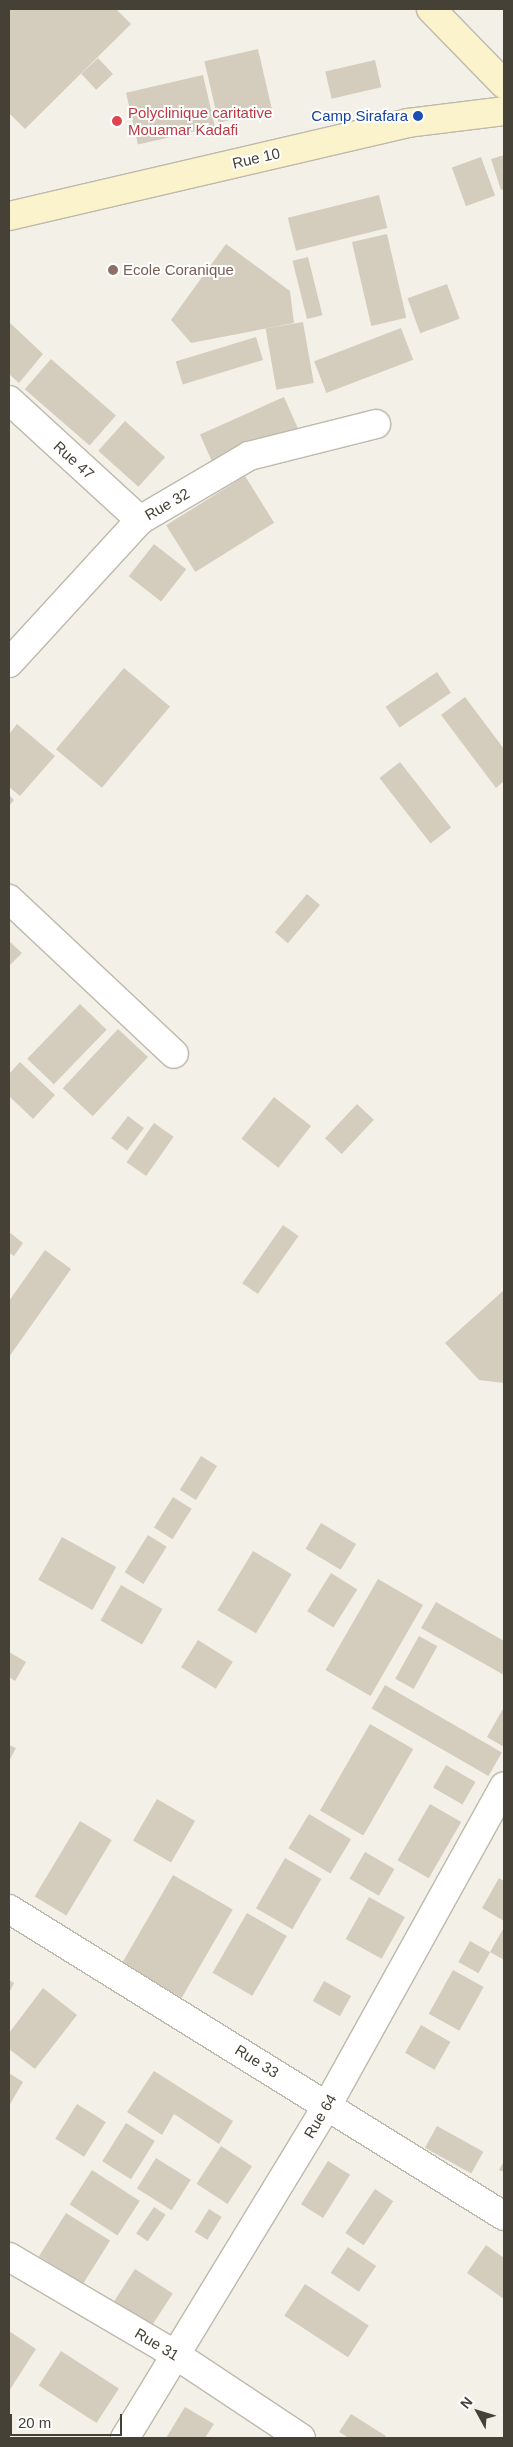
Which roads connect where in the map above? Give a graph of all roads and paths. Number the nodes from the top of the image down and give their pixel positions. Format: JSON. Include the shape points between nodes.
{"nodes":[{"id":1,"x":430,"y":9,"type":"edge"},
{"id":2,"x":504,"y":84,"type":"edge"},
{"id":3,"x":504,"y":110,"type":"edge"},
{"id":4,"x":9,"y":216,"type":"edge"},
{"id":5,"x":9,"y":400,"type":"edge"},
{"id":6,"x":376,"y":424,"type":"dead end"},
{"id":7,"x":140,"y":520,"type":"junction"},
{"id":8,"x":9,"y":663,"type":"edge"},
{"id":9,"x":9,"y":900,"type":"edge"},
{"id":10,"x":174,"y":1054,"type":"dead end"},
{"id":11,"x":504,"y":1786,"type":"edge"},
{"id":12,"x":9,"y":1909,"type":"edge"},
{"id":13,"x":328,"y":2104,"type":"junction"},
{"id":14,"x":504,"y":2216,"type":"edge"},
{"id":15,"x":9,"y":2256,"type":"edge"},
{"id":16,"x":176,"y":2355,"type":"junction"},
{"id":17,"x":126,"y":2438,"type":"edge"},
{"id":18,"x":301,"y":2438,"type":"edge"}],
"edges":[{"from":1,"to":2,"type":"main road"},
{"from":3,"to":4,"type":"main road","name":"Rue 10","via":[[408,122]]},
{"from":5,"to":7,"type":"street","name":"Rue 47"},
{"from":6,"to":7,"type":"street","name":"Rue 32","via":[[249,456]]},
{"from":7,"to":8,"type":"street","name":"Rue 32"},
{"from":9,"to":10,"type":"street"},
{"from":11,"to":13,"type":"street","name":"Rue 64"},
{"from":12,"to":13,"type":"street","name":"Rue 33"},
{"from":13,"to":14,"type":"street","name":"Rue 33"},
{"from":13,"to":16,"type":"street","name":"Rue 64"},
{"from":15,"to":16,"type":"street","name":"Rue 31"},
{"from":16,"to":17,"type":"street","name":"Rue 64"},
{"from":16,"to":18,"type":"street","name":"Rue 31"}]}
